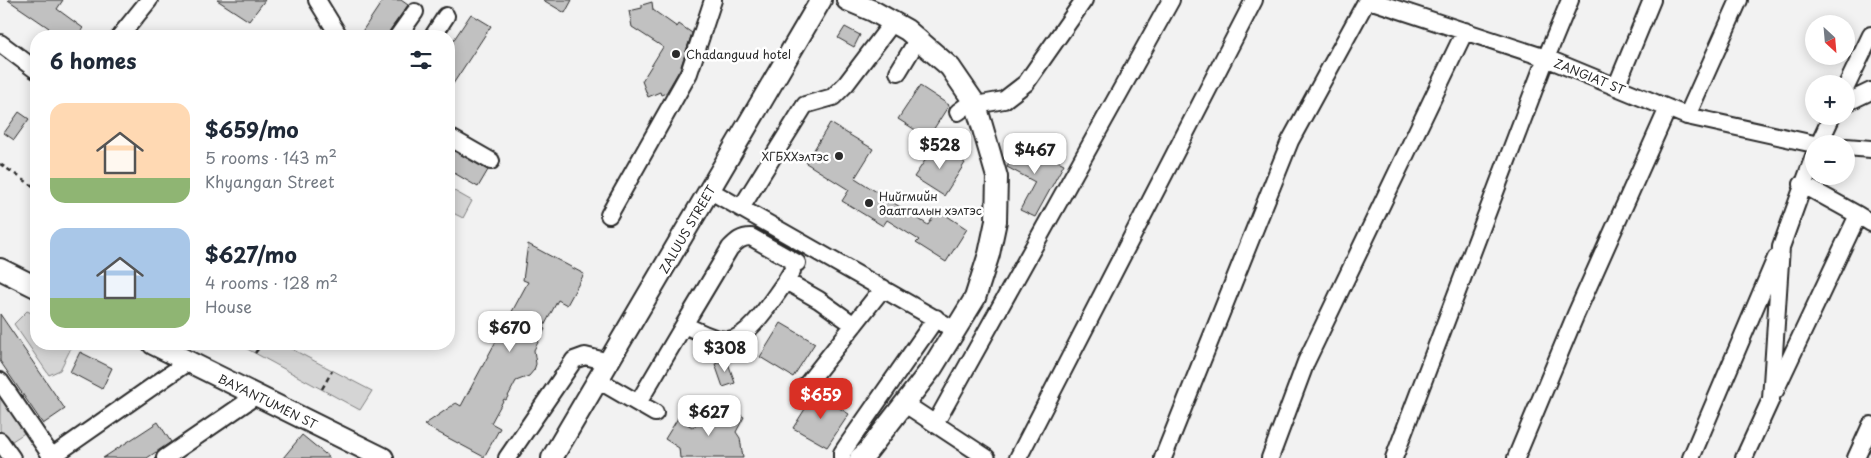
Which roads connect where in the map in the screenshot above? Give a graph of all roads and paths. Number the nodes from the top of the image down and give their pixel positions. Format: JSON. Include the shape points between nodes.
{"nodes":[{"id":1,"x":149,"y":0,"type":"edge"},
{"id":2,"x":317,"y":0,"type":"edge"},
{"id":3,"x":700,"y":0,"type":"edge"},
{"id":4,"x":712,"y":0,"type":"edge"},
{"id":5,"x":821,"y":0,"type":"edge"},
{"id":6,"x":847,"y":0,"type":"edge"},
{"id":7,"x":1084,"y":0,"type":"edge"},
{"id":8,"x":1171,"y":0,"type":"edge"},
{"id":9,"x":1254,"y":0,"type":"edge"},
{"id":10,"x":1368,"y":0,"type":"edge"},
{"id":11,"x":1570,"y":0,"type":"edge"},
{"id":12,"x":1652,"y":0,"type":"edge"},
{"id":13,"x":1738,"y":0,"type":"edge"},
{"id":14,"x":1395,"y":4,"type":"edge"},
{"id":15,"x":415,"y":12,"type":"dead end"},
{"id":16,"x":446,"y":16,"type":"dead end"},
{"id":17,"x":893,"y":22,"type":"junction"},
{"id":18,"x":125,"y":30,"type":"edge"},
{"id":19,"x":335,"y":30,"type":"edge"},
{"id":20,"x":402,"y":30,"type":"edge"},
{"id":21,"x":437,"y":30,"type":"edge"},
{"id":22,"x":1465,"y":31,"type":"junction"},
{"id":23,"x":1871,"y":35,"type":"edge"},
{"id":24,"x":918,"y":39,"type":"junction"},
{"id":25,"x":0,"y":43,"type":"edge"},
{"id":26,"x":1546,"y":58,"type":"junction"},
{"id":27,"x":30,"y":66,"type":"edge"},
{"id":28,"x":898,"y":72,"type":"dead end"},
{"id":29,"x":1852,"y":75,"type":"edge"},
{"id":30,"x":1616,"y":86,"type":"junction"},
{"id":31,"x":1871,"y":91,"type":"edge"},
{"id":32,"x":1855,"y":99,"type":"edge"},
{"id":33,"x":969,"y":106,"type":"junction"},
{"id":34,"x":1668,"y":108,"type":"junction"},
{"id":35,"x":1687,"y":116,"type":"junction"},
{"id":36,"x":455,"y":141,"type":"edge"},
{"id":37,"x":1805,"y":142,"type":"edge"},
{"id":38,"x":1855,"y":148,"type":"edge"},
{"id":39,"x":1871,"y":149,"type":"edge"},
{"id":40,"x":490,"y":161,"type":"dead end"},
{"id":41,"x":0,"y":164,"type":"edge"},
{"id":42,"x":1805,"y":177,"type":"edge"},
{"id":43,"x":30,"y":184,"type":"edge"},
{"id":44,"x":1802,"y":184,"type":"junction"},
{"id":45,"x":710,"y":190,"type":"junction"},
{"id":46,"x":741,"y":208,"type":"junction"},
{"id":47,"x":609,"y":216,"type":"dead end"},
{"id":48,"x":1864,"y":219,"type":"edge"},
{"id":49,"x":807,"y":246,"type":"junction"},
{"id":50,"x":1781,"y":247,"type":"junction"},
{"id":51,"x":797,"y":263,"type":"junction"},
{"id":52,"x":0,"y":269,"type":"edge"},
{"id":53,"x":786,"y":281,"type":"junction"},
{"id":54,"x":30,"y":284,"type":"edge"},
{"id":55,"x":883,"y":288,"type":"junction"},
{"id":56,"x":936,"y":318,"type":"junction"},
{"id":57,"x":684,"y":325,"type":"junction"},
{"id":58,"x":854,"y":325,"type":"junction"},
{"id":59,"x":955,"y":330,"type":"junction"},
{"id":60,"x":166,"y":350,"type":"edge"},
{"id":61,"x":257,"y":350,"type":"edge"},
{"id":62,"x":255,"y":353,"type":"dead end"},
{"id":63,"x":189,"y":361,"type":"junction"},
{"id":64,"x":609,"y":362,"type":"junction"},
{"id":65,"x":332,"y":370,"type":"dead end"},
{"id":66,"x":598,"y":380,"type":"junction"},
{"id":67,"x":0,"y":382,"type":"edge"},
{"id":68,"x":804,"y":388,"type":"dead end"},
{"id":69,"x":322,"y":389,"type":"dead end"},
{"id":70,"x":257,"y":395,"type":"junction"},
{"id":71,"x":1771,"y":399,"type":"junction"},
{"id":72,"x":638,"y":403,"type":"junction"},
{"id":73,"x":905,"y":404,"type":"junction"},
{"id":74,"x":655,"y":413,"type":"dead end"},
{"id":75,"x":935,"y":424,"type":"junction"},
{"id":76,"x":1871,"y":426,"type":"edge"},
{"id":77,"x":0,"y":441,"type":"edge"},
{"id":78,"x":1024,"y":456,"type":"edge"},
{"id":79,"x":51,"y":457,"type":"edge"},
{"id":80,"x":12,"y":458,"type":"edge"},
{"id":81,"x":165,"y":458,"type":"edge"},
{"id":82,"x":383,"y":458,"type":"edge"},
{"id":83,"x":507,"y":458,"type":"edge"},
{"id":84,"x":552,"y":458,"type":"edge"},
{"id":85,"x":842,"y":458,"type":"edge"},
{"id":86,"x":860,"y":458,"type":"edge"},
{"id":87,"x":987,"y":458,"type":"edge"},
{"id":88,"x":1164,"y":458,"type":"edge"},
{"id":89,"x":1270,"y":458,"type":"edge"},
{"id":90,"x":1394,"y":458,"type":"edge"},
{"id":91,"x":1516,"y":458,"type":"edge"},
{"id":92,"x":1690,"y":458,"type":"edge"},
{"id":93,"x":1744,"y":458,"type":"edge"},
{"id":94,"x":1856,"y":458,"type":"edge"}],
"edges":[{"from":1,"to":18,"type":"street"},
{"from":2,"to":19,"type":"street"},
{"from":3,"to":4,"type":"street"},
{"from":4,"to":47,"type":"street","via":[[689,73]]},
{"from":5,"to":45,"type":"main road","name":"ZALUUS STREET"},
{"from":6,"to":17,"type":"main road"},
{"from":7,"to":33,"type":"street","via":[[1026,83],[1004,100]]},
{"from":8,"to":75,"type":"street"},
{"from":9,"to":78,"type":"street"},
{"from":10,"to":14,"type":"street","name":"ZANGIAT ST"},
{"from":10,"to":88,"type":"street","via":[[1290,141]]},
{"from":11,"to":26,"type":"street"},
{"from":12,"to":30,"type":"street"},
{"from":13,"to":35,"type":"street"},
{"from":14,"to":22,"type":"street","name":"ZANGIAT ST"},
{"from":15,"to":20,"type":"street"},
{"from":16,"to":21,"type":"street"},
{"from":17,"to":24,"type":"main road"},
{"from":17,"to":46,"type":"street","via":[[833,97],[806,105]]},
{"from":22,"to":26,"type":"street","name":"ZANGIAT ST"},
{"from":22,"to":89,"type":"street","via":[[1306,362]]},
{"from":23,"to":29,"type":"street"},
{"from":24,"to":28,"type":"street"},
{"from":24,"to":33,"type":"main road","via":[[950,67]]},
{"from":25,"to":27,"type":"street"},
{"from":26,"to":30,"type":"street","name":"ZANGIAT ST"},
{"from":26,"to":90,"type":"street"},
{"from":30,"to":34,"type":"street","name":"ZANGIAT ST"},
{"from":31,"to":32,"type":"street"},
{"from":33,"to":59,"type":"main road","via":[[997,177],[996,221],[975,298]]},
{"from":34,"to":35,"type":"street","name":"ZANGIAT ST"},
{"from":34,"to":91,"type":"street"},
{"from":35,"to":37,"type":"street","name":"ZANGIAT ST"},
{"from":36,"to":40,"type":"street"},
{"from":38,"to":39,"type":"street"},
{"from":41,"to":43,"type":"path"},
{"from":42,"to":44,"type":"street"},
{"from":44,"to":48,"type":"street"},
{"from":44,"to":50,"type":"street"},
{"from":45,"to":46,"type":"street"},
{"from":45,"to":64,"type":"main road","name":"ZALUUS STREET"},
{"from":46,"to":49,"type":"street"},
{"from":48,"to":71,"type":"street"},
{"from":49,"to":51,"type":"street"},
{"from":49,"to":55,"type":"street"},
{"from":50,"to":71,"type":"street"},
{"from":50,"to":92,"type":"street"},
{"from":51,"to":53,"type":"street"},
{"from":51,"to":57,"type":"street","via":[[751,237],[738,240]]},
{"from":52,"to":54,"type":"main road"},
{"from":53,"to":57,"type":"street","via":[[741,336],[727,340],[716,338]]},
{"from":53,"to":58,"type":"street"},
{"from":55,"to":56,"type":"street"},
{"from":55,"to":58,"type":"street"},
{"from":56,"to":59,"type":"street"},
{"from":56,"to":85,"type":"street","via":[[848,444]]},
{"from":57,"to":72,"type":"street"},
{"from":58,"to":68,"type":"street"},
{"from":59,"to":73,"type":"main road"},
{"from":60,"to":63,"type":"main road","name":"BAYANTUMEN ST"},
{"from":61,"to":62,"type":"path"},
{"from":63,"to":70,"type":"main road","name":"BAYANTUMEN ST"},
{"from":63,"to":79,"type":"street"},
{"from":64,"to":66,"type":"main road","name":"ZALUUS STREET"},
{"from":64,"to":83,"type":"street","via":[[584,356],[574,360]]},
{"from":65,"to":69,"type":"path"},
{"from":66,"to":72,"type":"street"},
{"from":66,"to":84,"type":"main road","name":"ZALUUS STREET"},
{"from":67,"to":79,"type":"street"},
{"from":70,"to":81,"type":"street"},
{"from":70,"to":82,"type":"main road","name":"BAYANTUMEN ST"},
{"from":71,"to":93,"type":"street"},
{"from":72,"to":74,"type":"street"},
{"from":73,"to":75,"type":"street"},
{"from":73,"to":86,"type":"main road"},
{"from":75,"to":87,"type":"street"},
{"from":76,"to":94,"type":"street"},
{"from":77,"to":80,"type":"street"}]}
